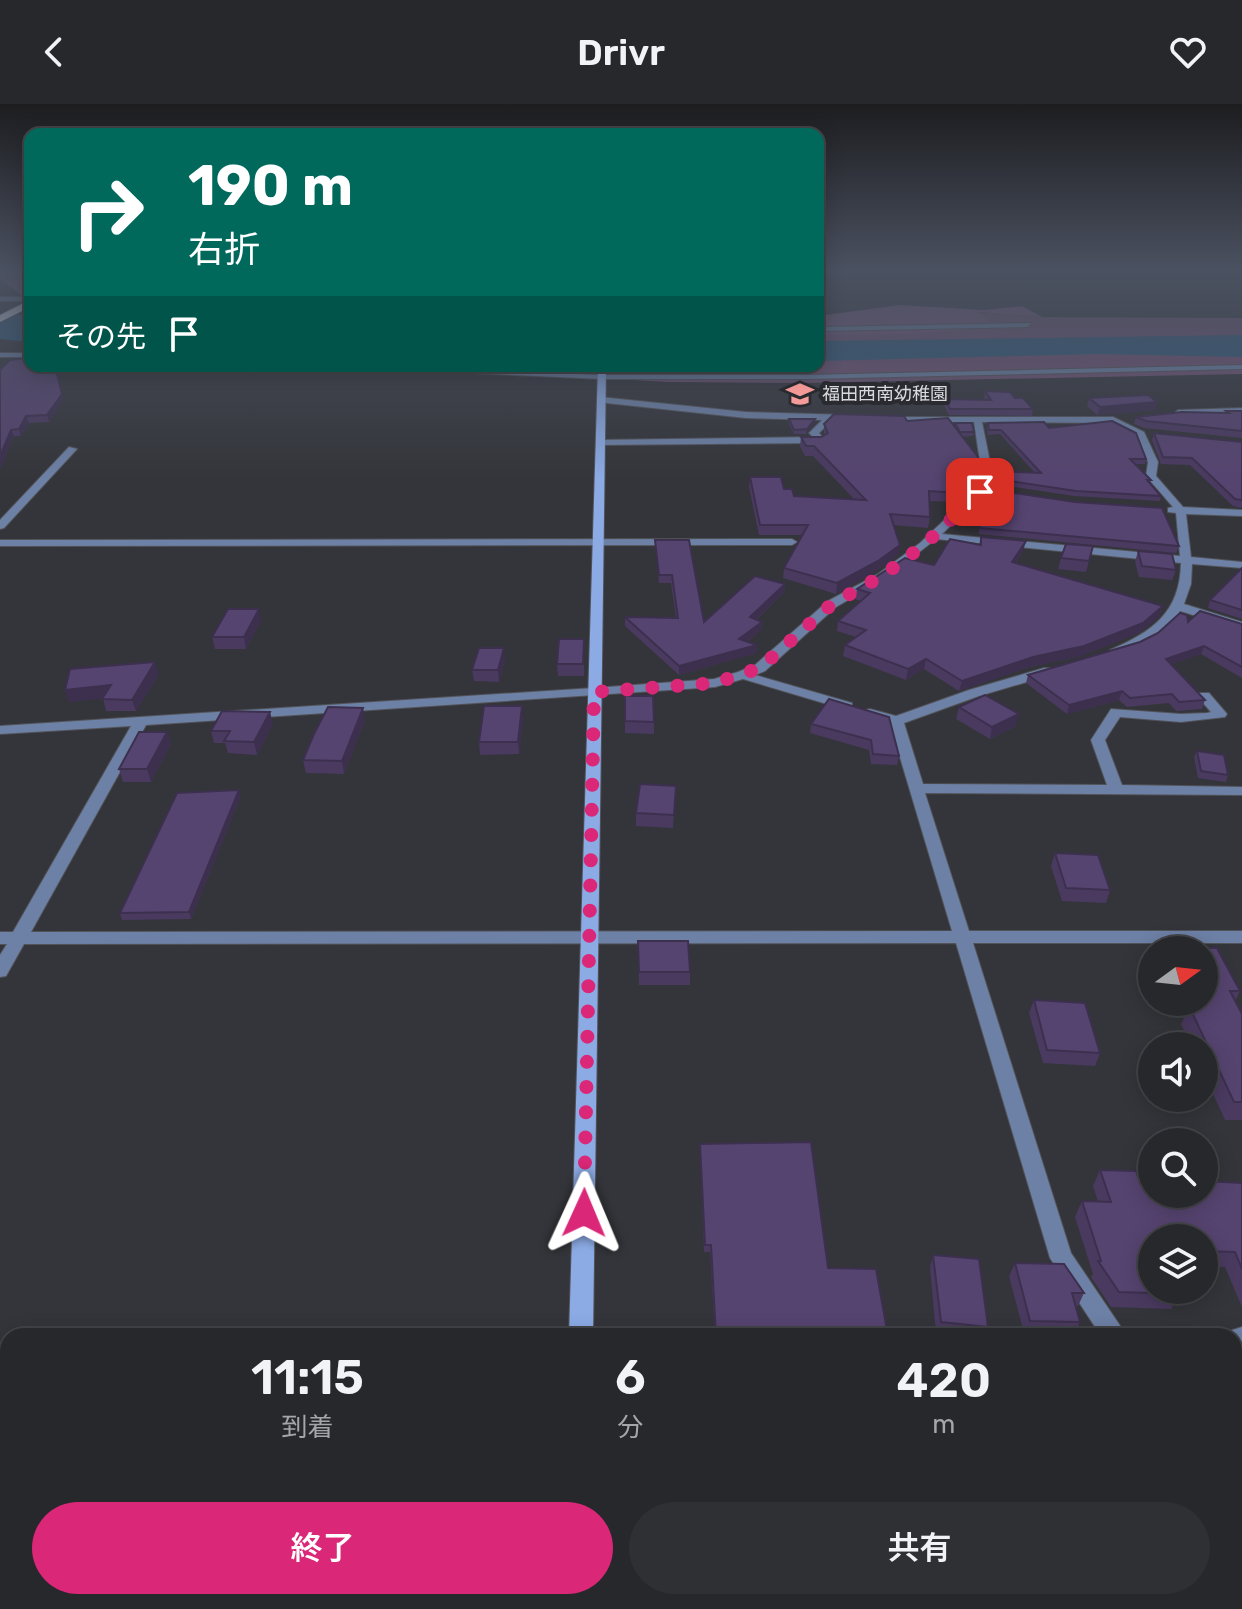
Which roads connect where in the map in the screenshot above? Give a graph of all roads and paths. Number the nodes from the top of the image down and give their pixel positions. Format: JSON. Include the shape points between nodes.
{"nodes":[{"id":1,"x":24,"y":356,"type":"edge"},
{"id":2,"x":2,"y":358,"type":"edge"},
{"id":3,"x":1242,"y":367,"type":"edge"},
{"id":4,"x":602,"y":372,"type":"edge"},
{"id":5,"x":600,"y":400,"type":"junction"},
{"id":6,"x":1242,"y":411,"type":"edge"},
{"id":7,"x":1163,"y":416,"type":"edge"},
{"id":8,"x":830,"y":417,"type":"junction"},
{"id":9,"x":860,"y":418,"type":"edge"},
{"id":10,"x":1139,"y":418,"type":"edge"},
{"id":11,"x":874,"y":419,"type":"edge"},
{"id":12,"x":1113,"y":420,"type":"junction"},
{"id":13,"x":978,"y":422,"type":"junction"},
{"id":14,"x":599,"y":442,"type":"junction"},
{"id":15,"x":72,"y":449,"type":"dead end"},
{"id":16,"x":981,"y":488,"type":"junction"},
{"id":17,"x":996,"y":491,"type":"edge"},
{"id":18,"x":1165,"y":510,"type":"edge"},
{"id":19,"x":1180,"y":511,"type":"junction"},
{"id":20,"x":1242,"y":513,"type":"edge"},
{"id":21,"x":0,"y":526,"type":"edge"},
{"id":22,"x":934,"y":536,"type":"junction"},
{"id":23,"x":597,"y":542,"type":"junction"},
{"id":24,"x":792,"y":542,"type":"dead end"},
{"id":25,"x":0,"y":543,"type":"edge"},
{"id":26,"x":1187,"y":561,"type":"junction"},
{"id":27,"x":1242,"y":565,"type":"edge"},
{"id":28,"x":1178,"y":606,"type":"junction"},
{"id":29,"x":1242,"y":626,"type":"edge"},
{"id":30,"x":1097,"y":659,"type":"edge"},
{"id":31,"x":1061,"y":668,"type":"edge"},
{"id":32,"x":743,"y":675,"type":"junction"},
{"id":33,"x":594,"y":692,"type":"junction"},
{"id":34,"x":1204,"y":696,"type":"edge"},
{"id":35,"x":141,"y":721,"type":"junction"},
{"id":36,"x":896,"y":721,"type":"junction"},
{"id":37,"x":0,"y":730,"type":"edge"},
{"id":38,"x":917,"y":788,"type":"junction"},
{"id":39,"x":1116,"y":790,"type":"junction"},
{"id":40,"x":1242,"y":791,"type":"edge"},
{"id":41,"x":962,"y":935,"type":"junction"},
{"id":42,"x":590,"y":937,"type":"junction"},
{"id":43,"x":1242,"y":937,"type":"edge"},
{"id":44,"x":9,"y":938,"type":"edge"},
{"id":45,"x":0,"y":971,"type":"edge"},
{"id":46,"x":581,"y":1328,"type":"edge"},
{"id":47,"x":1109,"y":1328,"type":"edge"}],
"edges":[{"from":1,"to":2,"type":"street"},
{"from":3,"to":4,"type":"street","via":[[806,377]]},
{"from":4,"to":5,"type":"street"},
{"from":5,"to":8,"type":"street","via":[[746,415]]},
{"from":5,"to":14,"type":"street"},
{"from":6,"to":7,"type":"street"},
{"from":8,"to":9,"type":"street"},
{"from":8,"to":14,"type":"street","via":[[814,433],[820,440]]},
{"from":10,"to":12,"type":"street"},
{"from":11,"to":13,"type":"street"},
{"from":12,"to":13,"type":"street"},
{"from":12,"to":19,"type":"street","via":[[1148,434],[1151,476]]},
{"from":13,"to":16,"type":"street","via":[[985,462]]},
{"from":14,"to":23,"type":"street"},
{"from":15,"to":21,"type":"street"},
{"from":16,"to":17,"type":"street"},
{"from":16,"to":22,"type":"street"},
{"from":18,"to":19,"type":"street"},
{"from":19,"to":20,"type":"street"},
{"from":19,"to":26,"type":"street"},
{"from":22,"to":26,"type":"street"},
{"from":22,"to":32,"type":"street","via":[[882,576],[832,604],[760,668]]},
{"from":23,"to":24,"type":"street"},
{"from":23,"to":25,"type":"street"},
{"from":23,"to":33,"type":"street"},
{"from":26,"to":27,"type":"street"},
{"from":26,"to":28,"type":"street","via":[[1187,587]]},
{"from":28,"to":29,"type":"street"},
{"from":28,"to":30,"type":"street","via":[[1145,639]]},
{"from":31,"to":36,"type":"street"},
{"from":32,"to":33,"type":"street","via":[[715,683]]},
{"from":32,"to":36,"type":"street"},
{"from":33,"to":35,"type":"street"},
{"from":33,"to":42,"type":"street"},
{"from":34,"to":39,"type":"street","via":[[1220,714],[1116,712],[1098,740]]},
{"from":35,"to":37,"type":"street"},
{"from":35,"to":44,"type":"street"},
{"from":36,"to":38,"type":"street"},
{"from":38,"to":39,"type":"street"},
{"from":38,"to":41,"type":"street"},
{"from":39,"to":40,"type":"street"},
{"from":41,"to":42,"type":"street"},
{"from":41,"to":43,"type":"street"},
{"from":41,"to":47,"type":"street","via":[[1061,1258]]},
{"from":42,"to":44,"type":"street"},
{"from":42,"to":46,"type":"street"},
{"from":44,"to":45,"type":"street"}]}
